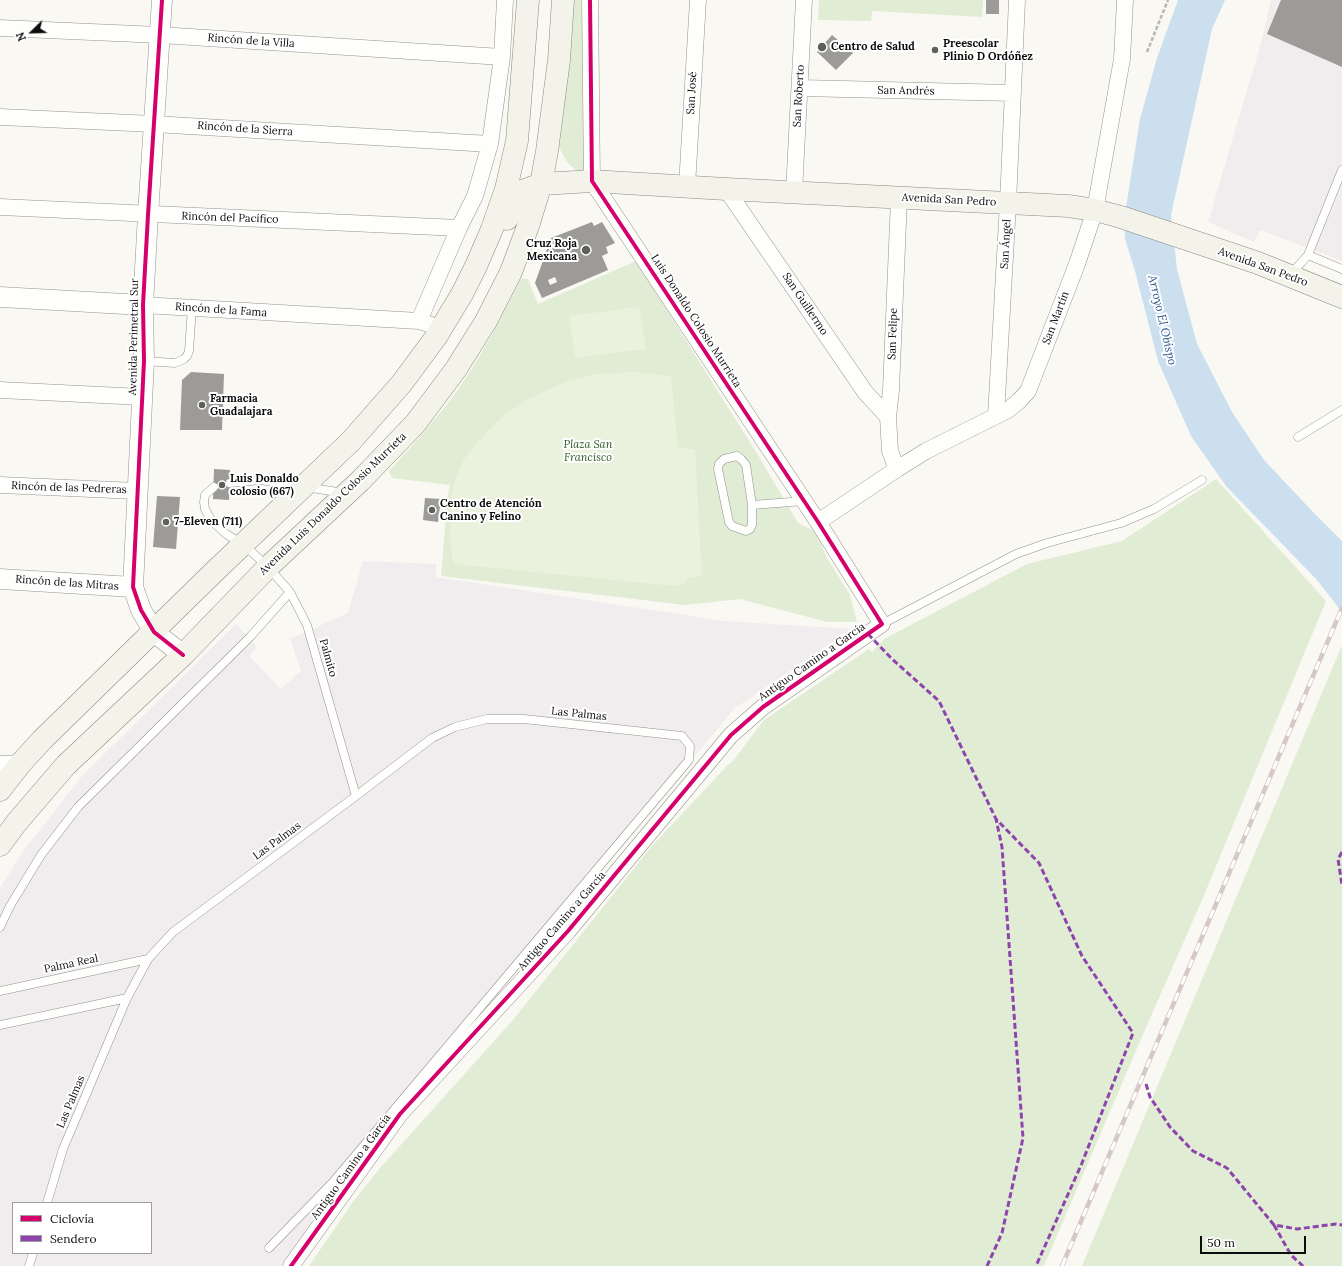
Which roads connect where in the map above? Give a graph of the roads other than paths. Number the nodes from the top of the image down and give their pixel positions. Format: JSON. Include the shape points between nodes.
{"nodes":[{"id":1,"x":162,"y":0,"type":"edge"},
{"id":2,"x":505,"y":0,"type":"edge"},
{"id":3,"x":528,"y":0,"type":"edge"},
{"id":4,"x":563,"y":0,"type":"edge"},
{"id":5,"x":590,"y":0,"type":"edge"},
{"id":6,"x":698,"y":0,"type":"edge"},
{"id":7,"x":804,"y":0,"type":"edge"},
{"id":8,"x":1017,"y":0,"type":"edge"},
{"id":9,"x":1125,"y":0,"type":"edge"},
{"id":10,"x":0,"y":28,"type":"edge"},
{"id":11,"x":160,"y":35,"type":"junction"},
{"id":12,"x":502,"y":57,"type":"junction"},
{"id":13,"x":800,"y":88,"type":"junction"},
{"id":14,"x":1013,"y":93,"type":"junction"},
{"id":15,"x":0,"y":116,"type":"edge"},
{"id":16,"x":154,"y":124,"type":"junction"},
{"id":17,"x":490,"y":144,"type":"junction"},
{"id":18,"x":1342,"y":170,"type":"edge"},
{"id":19,"x":592,"y":181,"type":"junction"},
{"id":20,"x":541,"y":184,"type":"junction"},
{"id":21,"x":687,"y":186,"type":"junction"},
{"id":22,"x":726,"y":189,"type":"junction"},
{"id":23,"x":794,"y":192,"type":"junction"},
{"id":24,"x":899,"y":198,"type":"junction"},
{"id":25,"x":1008,"y":203,"type":"junction"},
{"id":26,"x":0,"y":207,"type":"edge"},
{"id":27,"x":1095,"y":210,"type":"junction"},
{"id":28,"x":148,"y":215,"type":"junction"},
{"id":29,"x":459,"y":228,"type":"junction"},
{"id":30,"x":488,"y":242,"type":"junction"},
{"id":31,"x":1308,"y":255,"type":"junction"},
{"id":32,"x":1342,"y":269,"type":"edge"},
{"id":33,"x":1290,"y":276,"type":"junction"},
{"id":34,"x":0,"y":296,"type":"edge"},
{"id":35,"x":1342,"y":297,"type":"edge"},
{"id":36,"x":143,"y":305,"type":"junction"},
{"id":37,"x":192,"y":308,"type":"junction"},
{"id":38,"x":419,"y":321,"type":"junction"},
{"id":39,"x":441,"y":328,"type":"junction"},
{"id":40,"x":144,"y":360,"type":"junction"},
{"id":41,"x":0,"y":390,"type":"edge"},
{"id":42,"x":142,"y":397,"type":"junction"},
{"id":43,"x":1342,"y":410,"type":"edge"},
{"id":44,"x":996,"y":416,"type":"junction"},
{"id":45,"x":888,"y":417,"type":"junction"},
{"id":46,"x":1298,"y":437,"type":"dead end"},
{"id":47,"x":898,"y":469,"type":"junction"},
{"id":48,"x":1202,"y":480,"type":"dead end"},
{"id":49,"x":230,"y":483,"type":"dead end"},
{"id":50,"x":0,"y":485,"type":"edge"},
{"id":51,"x":304,"y":486,"type":"junction"},
{"id":52,"x":214,"y":487,"type":"dead end"},
{"id":53,"x":137,"y":491,"type":"junction"},
{"id":54,"x":346,"y":493,"type":"junction"},
{"id":55,"x":804,"y":501,"type":"junction"},
{"id":56,"x":752,"y":505,"type":"junction"},
{"id":57,"x":818,"y":522,"type":"junction"},
{"id":58,"x":243,"y":544,"type":"junction"},
{"id":59,"x":268,"y":567,"type":"junction"},
{"id":60,"x":0,"y":578,"type":"edge"},
{"id":61,"x":133,"y":587,"type":"junction"},
{"id":62,"x":290,"y":592,"type":"junction"},
{"id":63,"x":882,"y":624,"type":"junction"},
{"id":64,"x":154,"y":632,"type":"junction"},
{"id":65,"x":183,"y":655,"type":"junction"},
{"id":66,"x":10,"y":763,"type":"edge"},
{"id":67,"x":0,"y":790,"type":"edge"},
{"id":68,"x":356,"y":796,"type":"junction"},
{"id":69,"x":0,"y":844,"type":"edge"},
{"id":70,"x":0,"y":927,"type":"edge"},
{"id":71,"x":148,"y":959,"type":"junction"},
{"id":72,"x":0,"y":991,"type":"edge"},
{"id":73,"x":127,"y":998,"type":"junction"},
{"id":74,"x":0,"y":1025,"type":"edge"},
{"id":75,"x":47,"y":1202,"type":"edge"},
{"id":76,"x":269,"y":1248,"type":"dead end"},
{"id":77,"x":33,"y":1254,"type":"edge"},
{"id":78,"x":29,"y":1266,"type":"edge"},
{"id":79,"x":291,"y":1266,"type":"edge"}],
"edges":[{"from":1,"to":11,"type":"street","name":"Avenida Perimetral Sur"},
{"from":2,"to":12,"type":"street"},
{"from":3,"to":30,"type":"main road","via":[[517,141],[506,189]]},
{"from":4,"to":20,"type":"main road","name":"Avenida Luis Donaldo Colosio Murrieta","via":[[559,60]]},
{"from":5,"to":19,"type":"street"},
{"from":6,"to":21,"type":"street","name":"San José"},
{"from":7,"to":13,"type":"street","name":"San Roberto"},
{"from":8,"to":14,"type":"street","name":"San Ángel"},
{"from":9,"to":27,"type":"street","name":"San Martín","via":[[1122,59]]},
{"from":10,"to":11,"type":"street","name":"Rincón de la Villa"},
{"from":11,"to":12,"type":"street","name":"Rincón de la Villa"},
{"from":11,"to":16,"type":"street","name":"Avenida Perimetral Sur"},
{"from":12,"to":17,"type":"street"},
{"from":13,"to":14,"type":"street","name":"San Andrés"},
{"from":13,"to":23,"type":"street","name":"San Roberto"},
{"from":14,"to":25,"type":"street","name":"San Ángel"},
{"from":15,"to":16,"type":"street","name":"Rincón de la Sierra"},
{"from":16,"to":17,"type":"street","name":"Rincón de la Sierra"},
{"from":16,"to":28,"type":"street","name":"Avenida Perimetral Sur"},
{"from":17,"to":29,"type":"street","via":[[475,196]]},
{"from":18,"to":31,"type":"lane"},
{"from":19,"to":20,"type":"main road","name":"Avenida San Pedro"},
{"from":19,"to":21,"type":"main road","name":"Avenida San Pedro"},
{"from":19,"to":55,"type":"street","name":"Luis Donaldo Colosio Murrieta"},
{"from":20,"to":30,"type":"main road","via":[[521,193],[504,226]]},
{"from":20,"to":54,"type":"main road","name":"Avenida Luis Donaldo Colosio Murrieta","via":[[512,272],[456,369],[415,424]]},
{"from":21,"to":22,"type":"main road","name":"Avenida San Pedro"},
{"from":22,"to":23,"type":"main road","name":"Avenida San Pedro"},
{"from":22,"to":45,"type":"street","name":"San Guillermo","via":[[866,392]]},
{"from":23,"to":24,"type":"main road","name":"Avenida San Pedro"},
{"from":24,"to":25,"type":"main road","name":"Avenida San Pedro"},
{"from":24,"to":45,"type":"street","name":"San Felipe"},
{"from":25,"to":27,"type":"main road","name":"Avenida San Pedro"},
{"from":25,"to":44,"type":"street","name":"San Ángel"},
{"from":26,"to":28,"type":"street","name":"Rincón del Pacífico"},
{"from":27,"to":33,"type":"main road","name":"Avenida San Pedro","via":[[1258,263]]},
{"from":27,"to":44,"type":"street","name":"San Martín","via":[[1028,391]]},
{"from":28,"to":29,"type":"street","name":"Rincón del Pacífico"},
{"from":28,"to":36,"type":"street","name":"Avenida Perimetral Sur"},
{"from":29,"to":38,"type":"street"},
{"from":30,"to":39,"type":"main road","via":[[462,294]]},
{"from":31,"to":32,"type":"lane"},
{"from":31,"to":33,"type":"lane"},
{"from":33,"to":35,"type":"main road","name":"Avenida San Pedro"},
{"from":34,"to":36,"type":"street","name":"Rincón de la Fama"},
{"from":36,"to":37,"type":"street","name":"Rincón de la Fama"},
{"from":36,"to":40,"type":"street","name":"Avenida Perimetral Sur"},
{"from":37,"to":38,"type":"street","name":"Rincón de la Fama"},
{"from":37,"to":40,"type":"lane","via":[[187,356],[175,363]]},
{"from":38,"to":39,"type":"street","name":"Rincón de la Fama"},
{"from":39,"to":51,"type":"main road","via":[[423,356],[377,413]]},
{"from":40,"to":42,"type":"street","name":"Avenida Perimetral Sur"},
{"from":41,"to":42,"type":"street"},
{"from":42,"to":53,"type":"street","name":"Avenida Perimetral Sur"},
{"from":43,"to":46,"type":"lane"},
{"from":44,"to":47,"type":"street","name":"San Martín","via":[[926,451]]},
{"from":45,"to":47,"type":"street","name":"San Felipe","via":[[890,451]]},
{"from":47,"to":57,"type":"street","name":"San Martín"},
{"from":48,"to":63,"type":"lane","name":"Antiguo Camino a García","via":[[1154,509],[1121,523],[1016,554]]},
{"from":49,"to":51,"type":"lane","via":[[260,480]]},
{"from":50,"to":53,"type":"street","name":"Rincón de las Pedreras"},
{"from":51,"to":54,"type":"lane"},
{"from":51,"to":58,"type":"main road"},
{"from":52,"to":58,"type":"lane","name":"Palmito","via":[[205,495],[205,509],[211,520],[226,534]]},
{"from":53,"to":61,"type":"street","name":"Avenida Perimetral Sur"},
{"from":54,"to":59,"type":"main road","name":"Avenida Luis Donaldo Colosio Murrieta"},
{"from":55,"to":56,"type":"lane"},
{"from":55,"to":57,"type":"street","name":"Luis Donaldo Colosio Murrieta"},
{"from":56,"to":56,"type":"lane","via":[[746,465],[737,456],[724,459],[718,469],[732,526],[746,531],[750,529]]},
{"from":57,"to":63,"type":"street","name":"Luis Donaldo Colosio Murrieta"},
{"from":58,"to":59,"type":"lane","name":"Palmito"},
{"from":58,"to":64,"type":"main road"},
{"from":59,"to":62,"type":"lane","name":"Palmito"},
{"from":59,"to":65,"type":"main road","name":"Avenida Luis Donaldo Colosio Murrieta"},
{"from":60,"to":61,"type":"street","name":"Rincón de las Mitras"},
{"from":61,"to":64,"type":"street","name":"Avenida Perimetral Sur","via":[[141,610]]},
{"from":62,"to":68,"type":"lane","name":"Palmito","via":[[308,625]]},
{"from":62,"to":70,"type":"lane","via":[[250,637],[78,807],[40,855]]},
{"from":63,"to":79,"type":"street","name":"Antiguo Camino a García","via":[[763,707],[731,735],[568,931],[400,1114]]},
{"from":64,"to":65,"type":"street","name":"Avenida Perimetral Sur"},
{"from":64,"to":66,"type":"main road","via":[[42,740]]},
{"from":65,"to":69,"type":"main road","name":"Avenida Luis Donaldo Colosio Murrieta","via":[[66,765]]},
{"from":66,"to":67,"type":"main road"},
{"from":68,"to":71,"type":"lane","name":"Las Palmas","via":[[173,932]]},
{"from":68,"to":76,"type":"lane","name":"Las Palmas","via":[[432,738],[454,727],[487,719],[524,719],[682,736],[690,746],[689,760],[684,766],[333,1182]]},
{"from":71,"to":72,"type":"lane","name":"Palma Real"},
{"from":71,"to":73,"type":"lane","name":"Las Palmas"},
{"from":73,"to":74,"type":"lane"},
{"from":73,"to":75,"type":"lane","name":"Las Palmas","via":[[63,1149]]},
{"from":77,"to":78,"type":"lane"}]}
